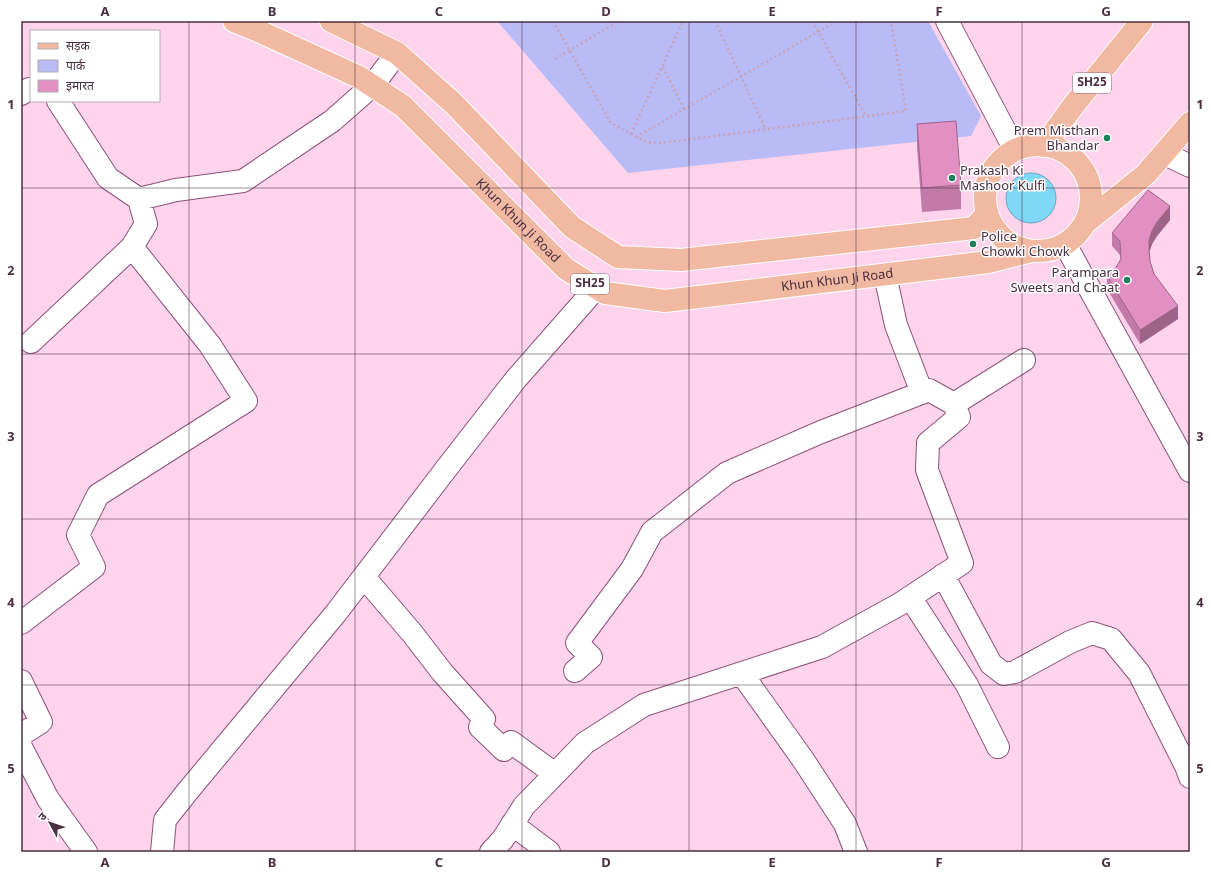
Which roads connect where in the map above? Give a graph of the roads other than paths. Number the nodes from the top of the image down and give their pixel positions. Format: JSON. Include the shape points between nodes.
{"nodes":[{"id":1,"x":234,"y":21,"type":"edge"},
{"id":2,"x":331,"y":21,"type":"edge"},
{"id":3,"x":947,"y":21,"type":"edge"},
{"id":4,"x":1142,"y":21,"type":"edge"},
{"id":5,"x":397,"y":53,"type":"junction"},
{"id":6,"x":373,"y":85,"type":"junction"},
{"id":7,"x":30,"y":89,"type":"edge"},
{"id":8,"x":21,"y":94,"type":"edge"},
{"id":9,"x":59,"y":102,"type":"edge"},
{"id":10,"x":1190,"y":123,"type":"edge"},
{"id":11,"x":1044,"y":146,"type":"junction"},
{"id":12,"x":1015,"y":150,"type":"junction"},
{"id":13,"x":1165,"y":154,"type":"junction"},
{"id":14,"x":1190,"y":166,"type":"edge"},
{"id":15,"x":139,"y":199,"type":"junction"},
{"id":16,"x":987,"y":214,"type":"junction"},
{"id":17,"x":1085,"y":223,"type":"junction"},
{"id":18,"x":1066,"y":244,"type":"junction"},
{"id":19,"x":132,"y":247,"type":"junction"},
{"id":20,"x":1031,"y":251,"type":"junction"},
{"id":21,"x":885,"y":275,"type":"junction"},
{"id":22,"x":596,"y":288,"type":"junction"},
{"id":23,"x":31,"y":342,"type":"dead end"},
{"id":24,"x":1024,"y":360,"type":"dead end"},
{"id":25,"x":922,"y":393,"type":"junction"},
{"id":26,"x":954,"y":404,"type":"junction"},
{"id":27,"x":1190,"y":471,"type":"edge"},
{"id":28,"x":943,"y":575,"type":"junction"},
{"id":29,"x":364,"y":577,"type":"junction"},
{"id":30,"x":910,"y":597,"type":"junction"},
{"id":31,"x":21,"y":623,"type":"edge"},
{"id":32,"x":575,"y":671,"type":"dead end"},
{"id":33,"x":742,"y":674,"type":"junction"},
{"id":34,"x":21,"y":682,"type":"edge"},
{"id":35,"x":21,"y":735,"type":"edge"},
{"id":36,"x":21,"y":747,"type":"edge"},
{"id":37,"x":998,"y":747,"type":"dead end"},
{"id":38,"x":555,"y":774,"type":"junction"},
{"id":39,"x":1190,"y":777,"type":"edge"},
{"id":40,"x":512,"y":824,"type":"junction"},
{"id":41,"x":86,"y":852,"type":"edge"},
{"id":42,"x":162,"y":852,"type":"edge"},
{"id":43,"x":491,"y":852,"type":"edge"},
{"id":44,"x":549,"y":852,"type":"edge"},
{"id":45,"x":856,"y":852,"type":"edge"}],
"edges":[{"from":1,"to":6,"type":"main road","name":"Khun Khun Ji Road","number":"SH25"},
{"from":2,"to":5,"type":"main road","number":"SH25"},
{"from":3,"to":12,"type":"street"},
{"from":4,"to":11,"type":"main road","number":"SH25"},
{"from":5,"to":6,"type":"street"},
{"from":5,"to":16,"type":"main road","number":"SH25","via":[[454,104],[572,227],[618,257],[681,260],[974,228]]},
{"from":6,"to":15,"type":"street","via":[[332,121],[243,181],[176,190]]},
{"from":6,"to":22,"type":"main road","name":"Khun Khun Ji Road","number":"SH25","via":[[404,106],[566,269]]},
{"from":7,"to":8,"type":"street"},
{"from":9,"to":15,"type":"street","via":[[108,178]]},
{"from":10,"to":13,"type":"main road","number":"SH25"},
{"from":11,"to":12,"type":"main road","number":"SH25"},
{"from":11,"to":17,"type":"main road","number":"SH25","via":[[1063,152],[1080,166],[1085,174],[1089,185],[1090,205]]},
{"from":12,"to":16,"type":"main road","number":"SH25","via":[[993,170],[985,192]]},
{"from":13,"to":14,"type":"street"},
{"from":13,"to":17,"type":"main road","number":"SH25","via":[[1146,174]]},
{"from":15,"to":19,"type":"street","via":[[146,224]]},
{"from":16,"to":20,"type":"main road","number":"SH25","via":[[996,231],[1012,245]]},
{"from":17,"to":18,"type":"main road","number":"SH25","via":[[1077,236]]},
{"from":18,"to":20,"type":"main road","number":"SH25","via":[[1050,250]]},
{"from":18,"to":27,"type":"street"},
{"from":19,"to":23,"type":"street"},
{"from":19,"to":31,"type":"street","via":[[210,345],[246,400],[98,495],[78,535],[94,567]]},
{"from":20,"to":21,"type":"main road","name":"Khun Khun Ji Road","number":"SH25","via":[[988,262]]},
{"from":21,"to":22,"type":"main road","name":"Khun Khun Ji Road","number":"SH25","via":[[665,302],[605,293]]},
{"from":21,"to":25,"type":"street","via":[[896,325]]},
{"from":22,"to":29,"type":"street","via":[[516,379]]},
{"from":24,"to":26,"type":"street"},
{"from":25,"to":26,"type":"street","via":[[930,390]]},
{"from":25,"to":32,"type":"street","via":[[821,432],[727,473],[652,532],[632,569],[577,643],[591,657]]},
{"from":26,"to":28,"type":"street","via":[[959,417],[928,443],[927,470],[962,563]]},
{"from":28,"to":30,"type":"street"},
{"from":28,"to":39,"type":"street","via":[[991,664],[1004,674],[1015,672],[1092,633],[1111,639],[1139,673]]},
{"from":29,"to":38,"type":"street","via":[[442,672],[484,718],[480,727],[504,750],[511,742]]},
{"from":29,"to":42,"type":"street","via":[[186,792],[166,820]]},
{"from":30,"to":33,"type":"street","via":[[822,647]]},
{"from":30,"to":37,"type":"street","via":[[967,685]]},
{"from":33,"to":38,"type":"street","via":[[644,705],[585,743]]},
{"from":33,"to":45,"type":"street","via":[[845,824]]},
{"from":34,"to":35,"type":"street","via":[[41,722]]},
{"from":36,"to":41,"type":"street","via":[[48,800]]},
{"from":38,"to":40,"type":"street","via":[[524,806]]},
{"from":40,"to":43,"type":"street"},
{"from":40,"to":44,"type":"street"}]}
